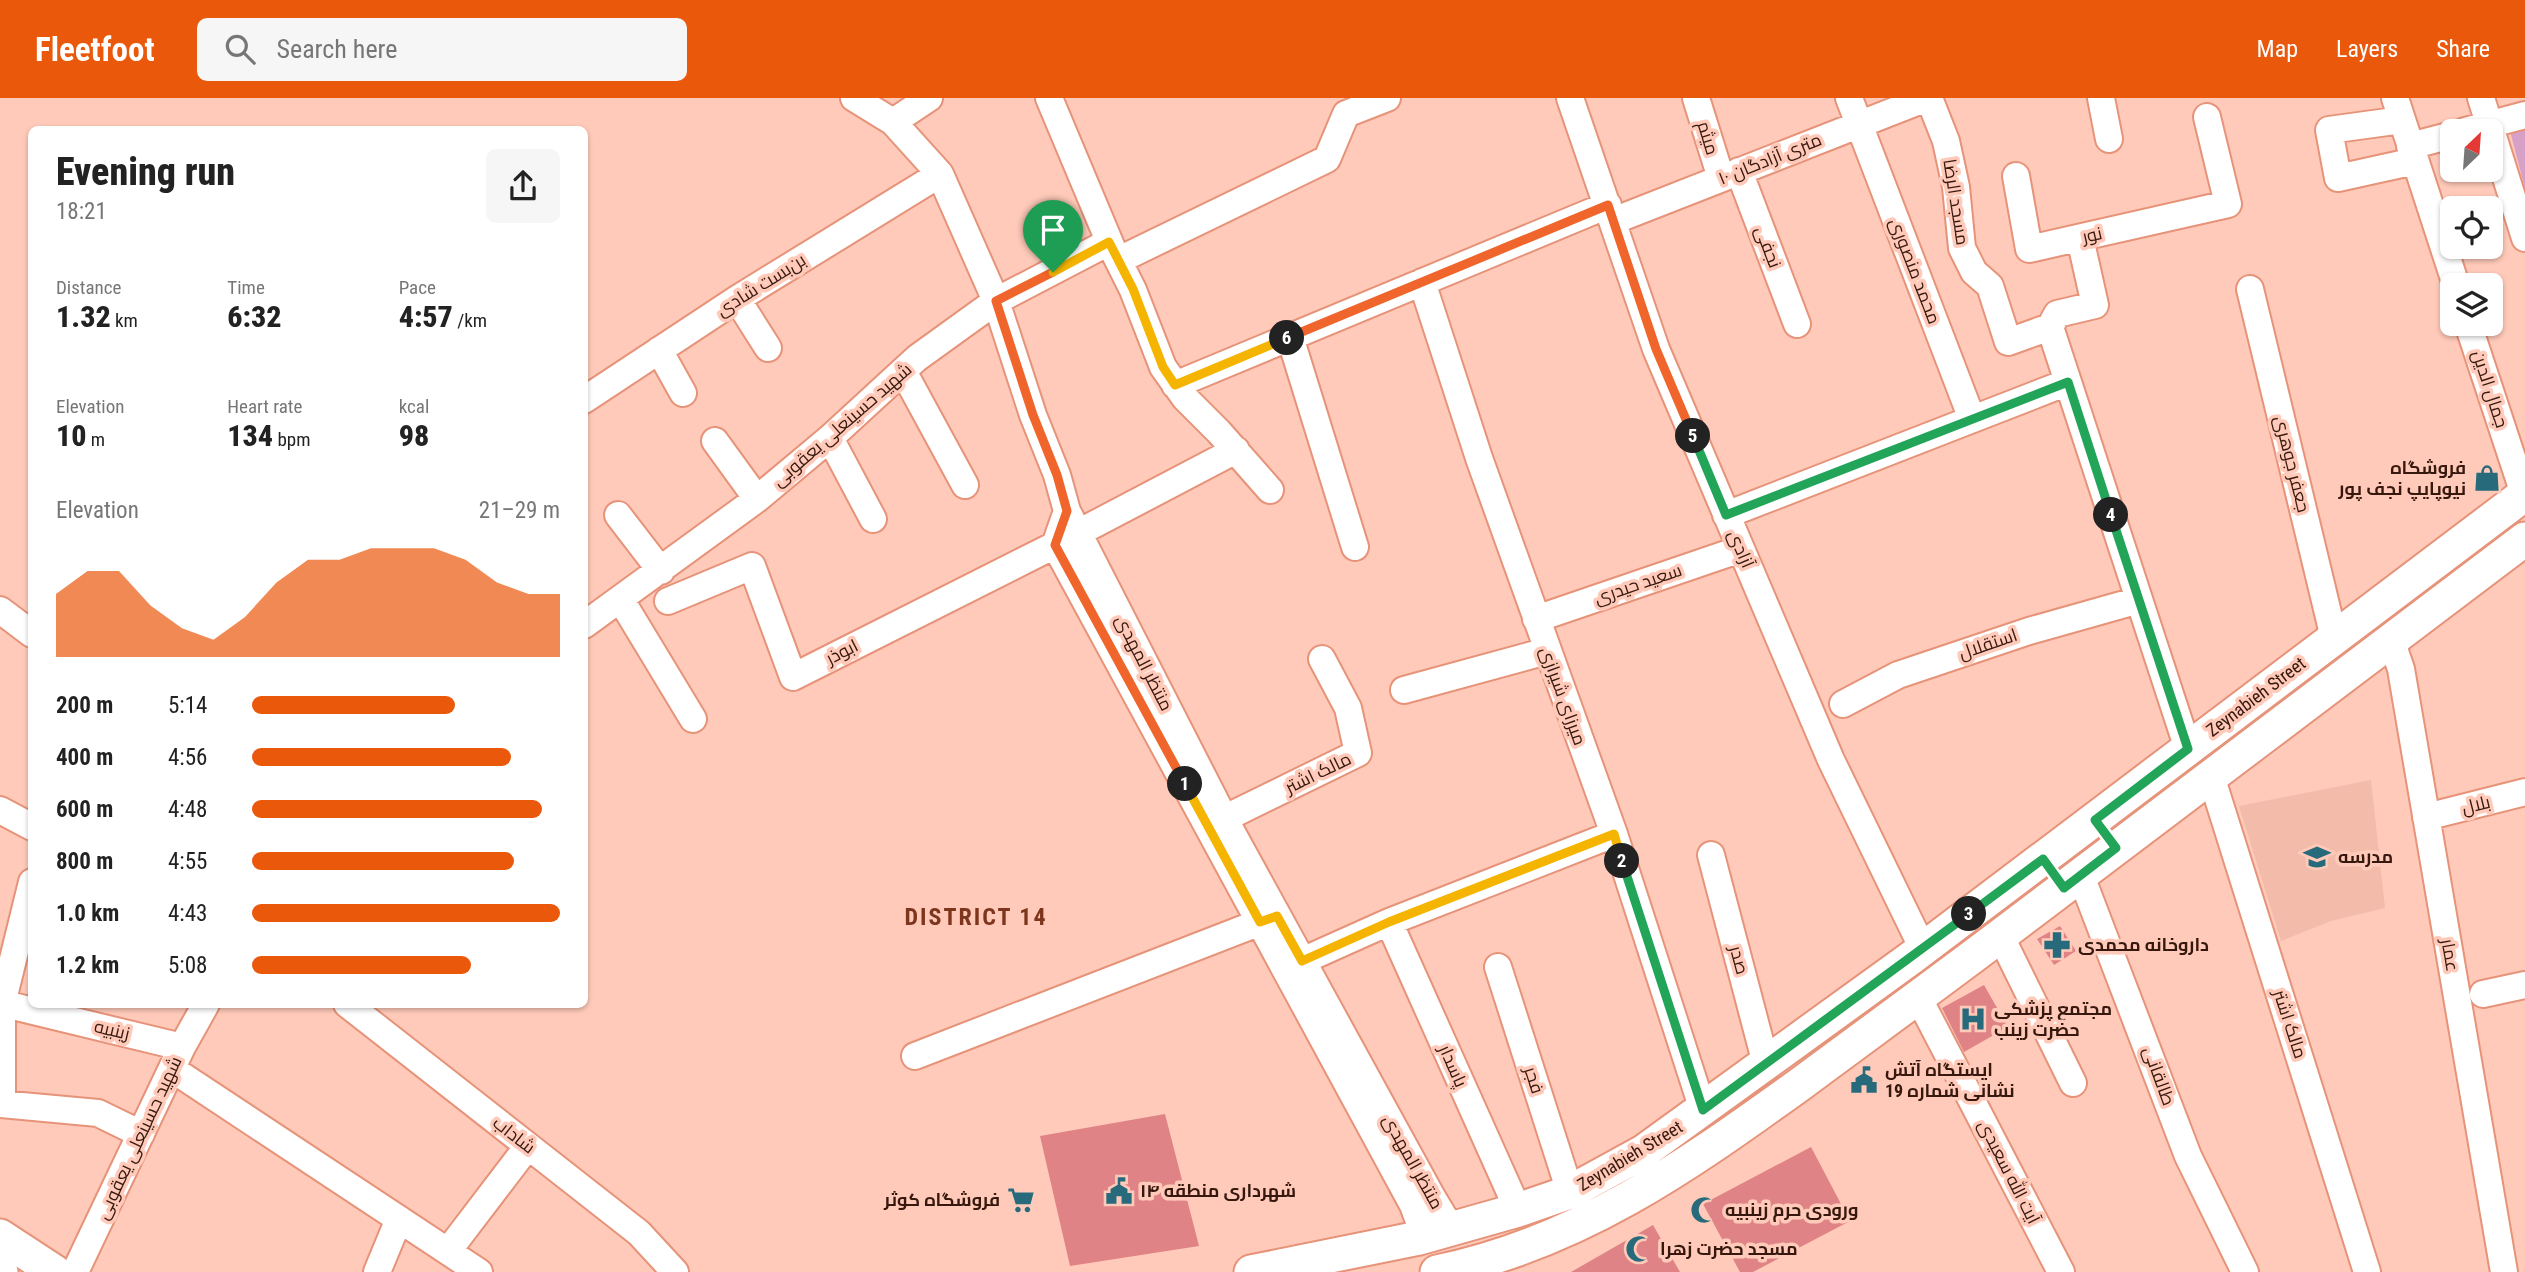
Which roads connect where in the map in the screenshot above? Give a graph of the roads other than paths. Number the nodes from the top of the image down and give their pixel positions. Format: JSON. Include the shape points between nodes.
{"nodes":[{"id":1,"x":854,"y":98,"type":"edge"},
{"id":2,"x":1049,"y":98,"type":"edge"},
{"id":3,"x":1387,"y":98,"type":"edge"},
{"id":4,"x":1570,"y":98,"type":"edge"},
{"id":5,"x":1696,"y":98,"type":"edge"},
{"id":6,"x":1849,"y":98,"type":"edge"},
{"id":7,"x":1928,"y":98,"type":"edge"},
{"id":8,"x":2101,"y":98,"type":"edge"},
{"id":9,"x":2481,"y":98,"type":"edge"},
{"id":10,"x":923,"y":99,"type":"edge"},
{"id":11,"x":2398,"y":109,"type":"edge"},
{"id":12,"x":2525,"y":115,"type":"edge"},
{"id":13,"x":2207,"y":117,"type":"dead end"},
{"id":14,"x":2478,"y":119,"type":"edge"},
{"id":15,"x":2503,"y":121,"type":"edge"},
{"id":16,"x":893,"y":122,"type":"junction"},
{"id":17,"x":1858,"y":124,"type":"junction"},
{"id":18,"x":2109,"y":139,"type":"dead end"},
{"id":19,"x":2440,"y":141,"type":"edge"},
{"id":20,"x":2413,"y":153,"type":"junction"},
{"id":21,"x":940,"y":174,"type":"junction"},
{"id":22,"x":1730,"y":174,"type":"junction"},
{"id":23,"x":2016,"y":176,"type":"dead end"},
{"id":24,"x":2502,"y":182,"type":"edge"},
{"id":25,"x":1610,"y":213,"type":"junction"},
{"id":26,"x":2524,"y":231,"type":"edge"},
{"id":27,"x":2080,"y":238,"type":"junction"},
{"id":28,"x":1114,"y":251,"type":"junction"},
{"id":29,"x":2452,"y":273,"type":"edge"},
{"id":30,"x":1422,"y":282,"type":"junction"},
{"id":31,"x":2250,"y":289,"type":"dead end"},
{"id":32,"x":737,"y":299,"type":"junction"},
{"id":33,"x":996,"y":301,"type":"junction"},
{"id":34,"x":1797,"y":324,"type":"dead end"},
{"id":35,"x":2050,"y":327,"type":"junction"},
{"id":36,"x":2472,"y":336,"type":"edge"},
{"id":37,"x":1290,"y":337,"type":"junction"},
{"id":38,"x":768,"y":348,"type":"dead end"},
{"id":39,"x":659,"y":350,"type":"junction"},
{"id":40,"x":903,"y":371,"type":"junction"},
{"id":41,"x":2068,"y":382,"type":"junction"},
{"id":42,"x":1175,"y":385,"type":"junction"},
{"id":43,"x":683,"y":393,"type":"dead end"},
{"id":44,"x":588,"y":397,"type":"edge"},
{"id":45,"x":1972,"y":419,"type":"junction"},
{"id":46,"x":830,"y":438,"type":"junction"},
{"id":47,"x":715,"y":442,"type":"dead end"},
{"id":48,"x":1236,"y":450,"type":"junction"},
{"id":49,"x":965,"y":485,"type":"dead end"},
{"id":50,"x":1270,"y":489,"type":"dead end"},
{"id":51,"x":2525,"y":494,"type":"edge"},
{"id":52,"x":757,"y":499,"type":"junction"},
{"id":53,"x":618,"y":514,"type":"dead end"},
{"id":54,"x":1726,"y":515,"type":"junction"},
{"id":55,"x":873,"y":519,"type":"dead end"},
{"id":56,"x":1066,"y":530,"type":"junction"},
{"id":57,"x":2525,"y":539,"type":"edge"},
{"id":58,"x":1356,"y":547,"type":"dead end"},
{"id":59,"x":1741,"y":549,"type":"junction"},
{"id":60,"x":661,"y":571,"type":"junction"},
{"id":61,"x":621,"y":600,"type":"junction"},
{"id":62,"x":2139,"y":600,"type":"junction"},
{"id":63,"x":668,"y":601,"type":"dead end"},
{"id":64,"x":0,"y":610,"type":"edge"},
{"id":65,"x":1536,"y":619,"type":"junction"},
{"id":66,"x":588,"y":622,"type":"edge"},
{"id":67,"x":28,"y":631,"type":"edge"},
{"id":68,"x":2334,"y":638,"type":"junction"},
{"id":69,"x":2391,"y":640,"type":"junction"},
{"id":70,"x":1547,"y":650,"type":"junction"},
{"id":71,"x":1322,"y":659,"type":"dead end"},
{"id":72,"x":1404,"y":690,"type":"dead end"},
{"id":73,"x":1843,"y":704,"type":"dead end"},
{"id":74,"x":693,"y":719,"type":"dead end"},
{"id":75,"x":2188,"y":749,"type":"junction"},
{"id":76,"x":2211,"y":776,"type":"junction"},
{"id":77,"x":2525,"y":792,"type":"edge"},
{"id":78,"x":0,"y":810,"type":"edge"},
{"id":79,"x":2426,"y":817,"type":"junction"},
{"id":80,"x":2095,"y":820,"type":"junction"},
{"id":81,"x":1216,"y":822,"type":"junction"},
{"id":82,"x":28,"y":825,"type":"edge"},
{"id":83,"x":1614,"y":834,"type":"junction"},
{"id":84,"x":2116,"y":848,"type":"junction"},
{"id":85,"x":1711,"y":855,"type":"dead end"},
{"id":86,"x":2043,"y":859,"type":"junction"},
{"id":87,"x":2073,"y":882,"type":"junction"},
{"id":88,"x":28,"y":898,"type":"edge"},
{"id":89,"x":1268,"y":919,"type":"junction"},
{"id":90,"x":1389,"y":922,"type":"junction"},
{"id":91,"x":2000,"y":935,"type":"junction"},
{"id":92,"x":1923,"y":949,"type":"junction"},
{"id":93,"x":1302,"y":961,"type":"junction"},
{"id":94,"x":1498,"y":967,"type":"dead end"},
{"id":95,"x":2525,"y":985,"type":"edge"},
{"id":96,"x":2483,"y":994,"type":"dead end"},
{"id":97,"x":1919,"y":997,"type":"junction"},
{"id":98,"x":1,"y":1004,"type":"edge"},
{"id":99,"x":204,"y":1008,"type":"edge"},
{"id":100,"x":352,"y":1008,"type":"edge"},
{"id":101,"x":915,"y":1056,"type":"dead end"},
{"id":102,"x":177,"y":1058,"type":"junction"},
{"id":103,"x":1766,"y":1064,"type":"junction"},
{"id":104,"x":2073,"y":1083,"type":"dead end"},
{"id":105,"x":1,"y":1104,"type":"edge"},
{"id":106,"x":1703,"y":1110,"type":"junction"},
{"id":107,"x":141,"y":1134,"type":"junction"},
{"id":108,"x":528,"y":1146,"type":"junction"},
{"id":109,"x":1570,"y":1192,"type":"junction"},
{"id":110,"x":1422,"y":1201,"type":"junction"},
{"id":111,"x":1518,"y":1210,"type":"junction"},
{"id":112,"x":399,"y":1219,"type":"junction"},
{"id":113,"x":1455,"y":1229,"type":"junction"},
{"id":114,"x":0,"y":1236,"type":"edge"},
{"id":115,"x":1419,"y":1238,"type":"junction"},
{"id":116,"x":448,"y":1251,"type":"junction"},
{"id":117,"x":45,"y":1267,"type":"edge"},
{"id":118,"x":75,"y":1272,"type":"edge"},
{"id":119,"x":377,"y":1272,"type":"edge"},
{"id":120,"x":479,"y":1272,"type":"edge"},
{"id":121,"x":675,"y":1272,"type":"edge"},
{"id":122,"x":1251,"y":1272,"type":"edge"},
{"id":123,"x":1437,"y":1272,"type":"edge"},
{"id":124,"x":2061,"y":1272,"type":"edge"},
{"id":125,"x":2245,"y":1272,"type":"edge"},
{"id":126,"x":2367,"y":1272,"type":"edge"},
{"id":127,"x":2504,"y":1272,"type":"edge"}],
"edges":[{"from":1,"to":16,"type":"street","name":"منتظر المهدی"},
{"from":2,"to":28,"type":"street"},
{"from":3,"to":28,"type":"street","name":"شهید حسینعلی یعقوبی","via":[[1346,114],[1327,159]]},
{"from":4,"to":25,"type":"street","name":"آزادی"},
{"from":5,"to":22,"type":"street","name":"میثم"},
{"from":6,"to":17,"type":"street","name":"محمد منصوری"},
{"from":7,"to":17,"type":"street","name":"۱۰ متری آزادگان"},
{"from":7,"to":35,"type":"street","name":"مسجد الرضا","via":[[1946,141],[1962,247],[1974,272],[1990,286],[2008,341]]},
{"from":8,"to":18,"type":"street"},
{"from":9,"to":14,"type":"street"},
{"from":10,"to":16,"type":"street"},
{"from":11,"to":20,"type":"street"},
{"from":11,"to":20,"type":"street","via":[[2329,130],[2338,178]]},
{"from":12,"to":15,"type":"street"},
{"from":13,"to":27,"type":"street","name":"نور","via":[[2228,204]]},
{"from":16,"to":21,"type":"street","name":"منتظر المهدی"},
{"from":17,"to":22,"type":"street","name":"۱۰ متری آزادگان"},
{"from":17,"to":45,"type":"street","name":"محمد منصوری"},
{"from":19,"to":20,"type":"street"},
{"from":20,"to":29,"type":"street"},
{"from":21,"to":32,"type":"street","name":"بن‌بست شادی"},
{"from":21,"to":33,"type":"street","name":"منتظر المهدی"},
{"from":22,"to":25,"type":"street","name":"۱۰ متری آزادگان"},
{"from":22,"to":34,"type":"street","name":"نجفی"},
{"from":23,"to":27,"type":"street","name":"نور","via":[[2029,249]]},
{"from":24,"to":26,"type":"street"},
{"from":25,"to":30,"type":"street","name":"۱۰ متری آزادگان"},
{"from":25,"to":54,"type":"street","name":"آزادی","via":[[1656,349]]},
{"from":27,"to":35,"type":"street","name":"مسجد الرضا","via":[[2095,305],[2057,314]]},
{"from":28,"to":33,"type":"street","name":"شهید حسینعلی یعقوبی"},
{"from":28,"to":42,"type":"street"},
{"from":30,"to":37,"type":"street","name":"۱۰ متری آزادگان"},
{"from":30,"to":65,"type":"street","name":"میرزای شیرازی"},
{"from":31,"to":68,"type":"street","name":"جعفر جوهری"},
{"from":32,"to":38,"type":"street"},
{"from":32,"to":39,"type":"street","name":"بن‌بست شادی"},
{"from":33,"to":40,"type":"street","name":"شهید حسینعلی یعقوبی"},
{"from":33,"to":56,"type":"street","name":"منتظر المهدی","via":[[1057,475]]},
{"from":35,"to":41,"type":"street"},
{"from":36,"to":51,"type":"street","name":"جمال الدین"},
{"from":37,"to":42,"type":"street","name":"۱۰ متری آزادگان"},
{"from":37,"to":58,"type":"street"},
{"from":39,"to":43,"type":"street"},
{"from":39,"to":44,"type":"street","name":"بن‌بست شادی"},
{"from":40,"to":46,"type":"street","name":"شهید حسینعلی یعقوبی"},
{"from":40,"to":49,"type":"street"},
{"from":41,"to":45,"type":"street"},
{"from":41,"to":62,"type":"street"},
{"from":42,"to":48,"type":"street"},
{"from":45,"to":54,"type":"street"},
{"from":46,"to":52,"type":"street","name":"شهید حسینعلی یعقوبی"},
{"from":46,"to":55,"type":"street"},
{"from":47,"to":52,"type":"street"},
{"from":48,"to":50,"type":"street"},
{"from":48,"to":56,"type":"street"},
{"from":51,"to":68,"type":"main road","name":"Zeynabieh Street"},
{"from":52,"to":60,"type":"street","name":"شهید حسینعلی یعقوبی"},
{"from":53,"to":60,"type":"street"},
{"from":54,"to":59,"type":"street","name":"آزادی"},
{"from":56,"to":63,"type":"street","name":"ابوذر","via":[[793,677],[752,566]]},
{"from":56,"to":81,"type":"street","name":"منتظر المهدی"},
{"from":57,"to":69,"type":"main road","name":"Zeynabieh Street"},
{"from":59,"to":65,"type":"street","name":"سعید حیدری"},
{"from":59,"to":92,"type":"street","name":"آزادی","via":[[1831,760]]},
{"from":60,"to":61,"type":"street","name":"شهید حسینعلی یعقوبی"},
{"from":61,"to":66,"type":"street","name":"شهید حسینعلی یعقوبی"},
{"from":61,"to":74,"type":"street"},
{"from":62,"to":73,"type":"street","name":"استقلال","via":[[1898,675]]},
{"from":62,"to":75,"type":"street"},
{"from":64,"to":67,"type":"street"},
{"from":65,"to":70,"type":"street","name":"میرزای شیرازی"},
{"from":68,"to":75,"type":"main road","name":"Zeynabieh Street"},
{"from":69,"to":76,"type":"main road","name":"Zeynabieh Street"},
{"from":69,"to":79,"type":"street","name":"عمار","via":[[2402,670]]},
{"from":70,"to":72,"type":"street"},
{"from":70,"to":83,"type":"street","name":"میرزای شیرازی"},
{"from":71,"to":81,"type":"street","name":"مالک اشتر","via":[[1348,708],[1358,753]]},
{"from":75,"to":80,"type":"main road","name":"Zeynabieh Street"},
{"from":76,"to":84,"type":"main road","name":"Zeynabieh Street"},
{"from":76,"to":126,"type":"street","name":"مالک اشتر"},
{"from":77,"to":79,"type":"street","name":"بلال"},
{"from":78,"to":82,"type":"street"},
{"from":79,"to":127,"type":"street","name":"عمار"},
{"from":80,"to":84,"type":"main road"},
{"from":80,"to":86,"type":"main road","name":"Zeynabieh Street"},
{"from":81,"to":89,"type":"street","name":"منتظر المهدی"},
{"from":83,"to":90,"type":"street"},
{"from":83,"to":106,"type":"street","name":"میرزای شیرازی"},
{"from":84,"to":87,"type":"main road","name":"Zeynabieh Street"},
{"from":85,"to":103,"type":"street","name":"صدر"},
{"from":86,"to":87,"type":"main road"},
{"from":86,"to":92,"type":"main road","name":"Zeynabieh Street"},
{"from":87,"to":91,"type":"main road","name":"Zeynabieh Street"},
{"from":87,"to":125,"type":"street","name":"طالقانی","via":[[2188,1156]]},
{"from":88,"to":98,"type":"street"},
{"from":89,"to":93,"type":"street","name":"منتظر المهدی"},
{"from":89,"to":101,"type":"street"},
{"from":89,"to":110,"type":"street"},
{"from":90,"to":93,"type":"street"},
{"from":90,"to":111,"type":"street","name":"پاسدار"},
{"from":91,"to":97,"type":"main road","name":"Zeynabieh Street"},
{"from":91,"to":104,"type":"street"},
{"from":92,"to":103,"type":"main road","name":"Zeynabieh Street"},
{"from":93,"to":110,"type":"street","name":"منتظر المهدی"},
{"from":94,"to":109,"type":"street","name":"فجر"},
{"from":95,"to":96,"type":"street"},
{"from":97,"to":123,"type":"main road","name":"Zeynabieh Street","via":[[1660,1182],[1546,1239]]},
{"from":97,"to":124,"type":"street","name":"آیت الله سعیدی"},
{"from":98,"to":102,"type":"street","name":"زینبیه"},
{"from":98,"to":105,"type":"street"},
{"from":99,"to":102,"type":"street","name":"شهید حسینعلی یعقوبی"},
{"from":100,"to":108,"type":"street","name":"شاداب"},
{"from":102,"to":107,"type":"street","name":"شهید حسینعلی یعقوبی"},
{"from":102,"to":112,"type":"street"},
{"from":103,"to":106,"type":"main road","name":"Zeynabieh Street"},
{"from":105,"to":107,"type":"street","via":[[98,1114]]},
{"from":106,"to":109,"type":"main road","name":"Zeynabieh Street","via":[[1643,1152]]},
{"from":107,"to":118,"type":"street","name":"شهید حسینعلی یعقوبی"},
{"from":108,"to":116,"type":"street"},
{"from":108,"to":121,"type":"street","name":"شاداب","via":[[639,1233]]},
{"from":109,"to":111,"type":"main road","name":"Zeynabieh Street"},
{"from":110,"to":113,"type":"street","name":"منتظر المهدی"},
{"from":110,"to":115,"type":"street"},
{"from":111,"to":113,"type":"main road","name":"Zeynabieh Street"},
{"from":112,"to":116,"type":"street"},
{"from":112,"to":119,"type":"street"},
{"from":113,"to":115,"type":"main road","name":"Zeynabieh Street"},
{"from":114,"to":117,"type":"main road"},
{"from":115,"to":122,"type":"main road","name":"Zeynabieh Street"},
{"from":116,"to":120,"type":"street"}]}
